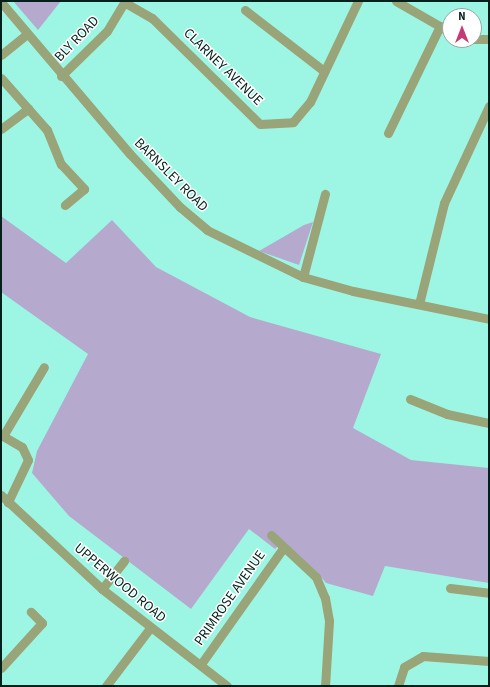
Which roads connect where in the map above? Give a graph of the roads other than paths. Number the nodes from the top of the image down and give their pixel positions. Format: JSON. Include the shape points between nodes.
{"nodes":[{"id":1,"x":358,"y":1,"type":"edge"},
{"id":2,"x":396,"y":1,"type":"edge"},
{"id":3,"x":1,"y":2,"type":"edge"},
{"id":4,"x":124,"y":2,"type":"edge"},
{"id":5,"x":245,"y":10,"type":"dead end"},
{"id":6,"x":440,"y":26,"type":"joint"},
{"id":7,"x":27,"y":34,"type":"junction"},
{"id":8,"x":1,"y":55,"type":"edge"},
{"id":9,"x":324,"y":71,"type":"junction"},
{"id":10,"x":61,"y":76,"type":"junction"},
{"id":11,"x":1,"y":78,"type":"edge"},
{"id":12,"x":489,"y":106,"type":"edge"},
{"id":13,"x":28,"y":109,"type":"junction"},
{"id":14,"x":1,"y":129,"type":"edge"},
{"id":15,"x":388,"y":133,"type":"dead end"},
{"id":16,"x":325,"y":194,"type":"dead end"},
{"id":17,"x":65,"y":205,"type":"dead end"},
{"id":18,"x":303,"y":277,"type":"junction"},
{"id":19,"x":419,"y":304,"type":"junction"},
{"id":20,"x":489,"y":319,"type":"edge"},
{"id":21,"x":44,"y":367,"type":"dead end"},
{"id":22,"x":410,"y":399,"type":"dead end"},
{"id":23,"x":489,"y":423,"type":"edge"},
{"id":24,"x":2,"y":436,"type":"edge"},
{"id":25,"x":1,"y":494,"type":"edge"},
{"id":26,"x":8,"y":502,"type":"junction"},
{"id":27,"x":271,"y":535,"type":"dead end"},
{"id":28,"x":283,"y":548,"type":"junction"},
{"id":29,"x":124,"y":561,"type":"dead end"},
{"id":30,"x":450,"y":588,"type":"dead end"},
{"id":31,"x":102,"y":589,"type":"junction"},
{"id":32,"x":489,"y":593,"type":"edge"},
{"id":33,"x":31,"y":612,"type":"dead end"},
{"id":34,"x":150,"y":628,"type":"junction"},
{"id":35,"x":489,"y":660,"type":"edge"},
{"id":36,"x":201,"y":664,"type":"junction"},
{"id":37,"x":1,"y":668,"type":"edge"},
{"id":38,"x":106,"y":686,"type":"edge"},
{"id":39,"x":227,"y":686,"type":"edge"},
{"id":40,"x":325,"y":686,"type":"edge"},
{"id":41,"x":398,"y":686,"type":"edge"}],
"edges":[{"from":1,"to":9,"type":"street","name":"CLARNEY AVENUE"},
{"from":2,"to":6,"type":"street"},
{"from":3,"to":7,"type":"street","name":"BARNSLEY ROAD"},
{"from":4,"to":9,"type":"street","name":"CLARNEY AVENUE","via":[[152,18],[260,124],[293,122],[310,102]]},
{"from":4,"to":10,"type":"street","name":"BLY ROAD","via":[[107,31]]},
{"from":5,"to":9,"type":"street"},
{"from":6,"to":15,"type":"street"},
{"from":7,"to":8,"type":"street"},
{"from":7,"to":10,"type":"street","name":"BARNSLEY ROAD"},
{"from":10,"to":18,"type":"street","name":"BARNSLEY ROAD","via":[[162,189],[199,224],[250,254]]},
{"from":11,"to":13,"type":"street"},
{"from":12,"to":19,"type":"street","via":[[444,203]]},
{"from":13,"to":14,"type":"street"},
{"from":13,"to":17,"type":"street","via":[[47,130],[61,164],[84,190]]},
{"from":16,"to":18,"type":"street"},
{"from":18,"to":19,"type":"street","name":"BARNSLEY ROAD"},
{"from":19,"to":20,"type":"street","name":"BARNSLEY ROAD"},
{"from":21,"to":24,"type":"street"},
{"from":22,"to":23,"type":"street","via":[[453,416]]},
{"from":24,"to":26,"type":"street","via":[[22,447],[28,460]]},
{"from":25,"to":26,"type":"street","name":"UPPERWOOD ROAD"},
{"from":26,"to":31,"type":"street","name":"UPPERWOOD ROAD"},
{"from":27,"to":28,"type":"street"},
{"from":28,"to":36,"type":"street","name":"PRIMROSE AVENUE"},
{"from":28,"to":40,"type":"street","via":[[316,577],[325,598],[329,621]]},
{"from":29,"to":31,"type":"street"},
{"from":30,"to":32,"type":"street"},
{"from":31,"to":34,"type":"street","name":"UPPERWOOD ROAD"},
{"from":33,"to":37,"type":"street","via":[[42,622]]},
{"from":34,"to":36,"type":"street","name":"UPPERWOOD ROAD"},
{"from":34,"to":38,"type":"street"},
{"from":35,"to":41,"type":"street","via":[[436,654],[416,658],[404,667]]},
{"from":36,"to":39,"type":"street","name":"UPPERWOOD ROAD"}]}
